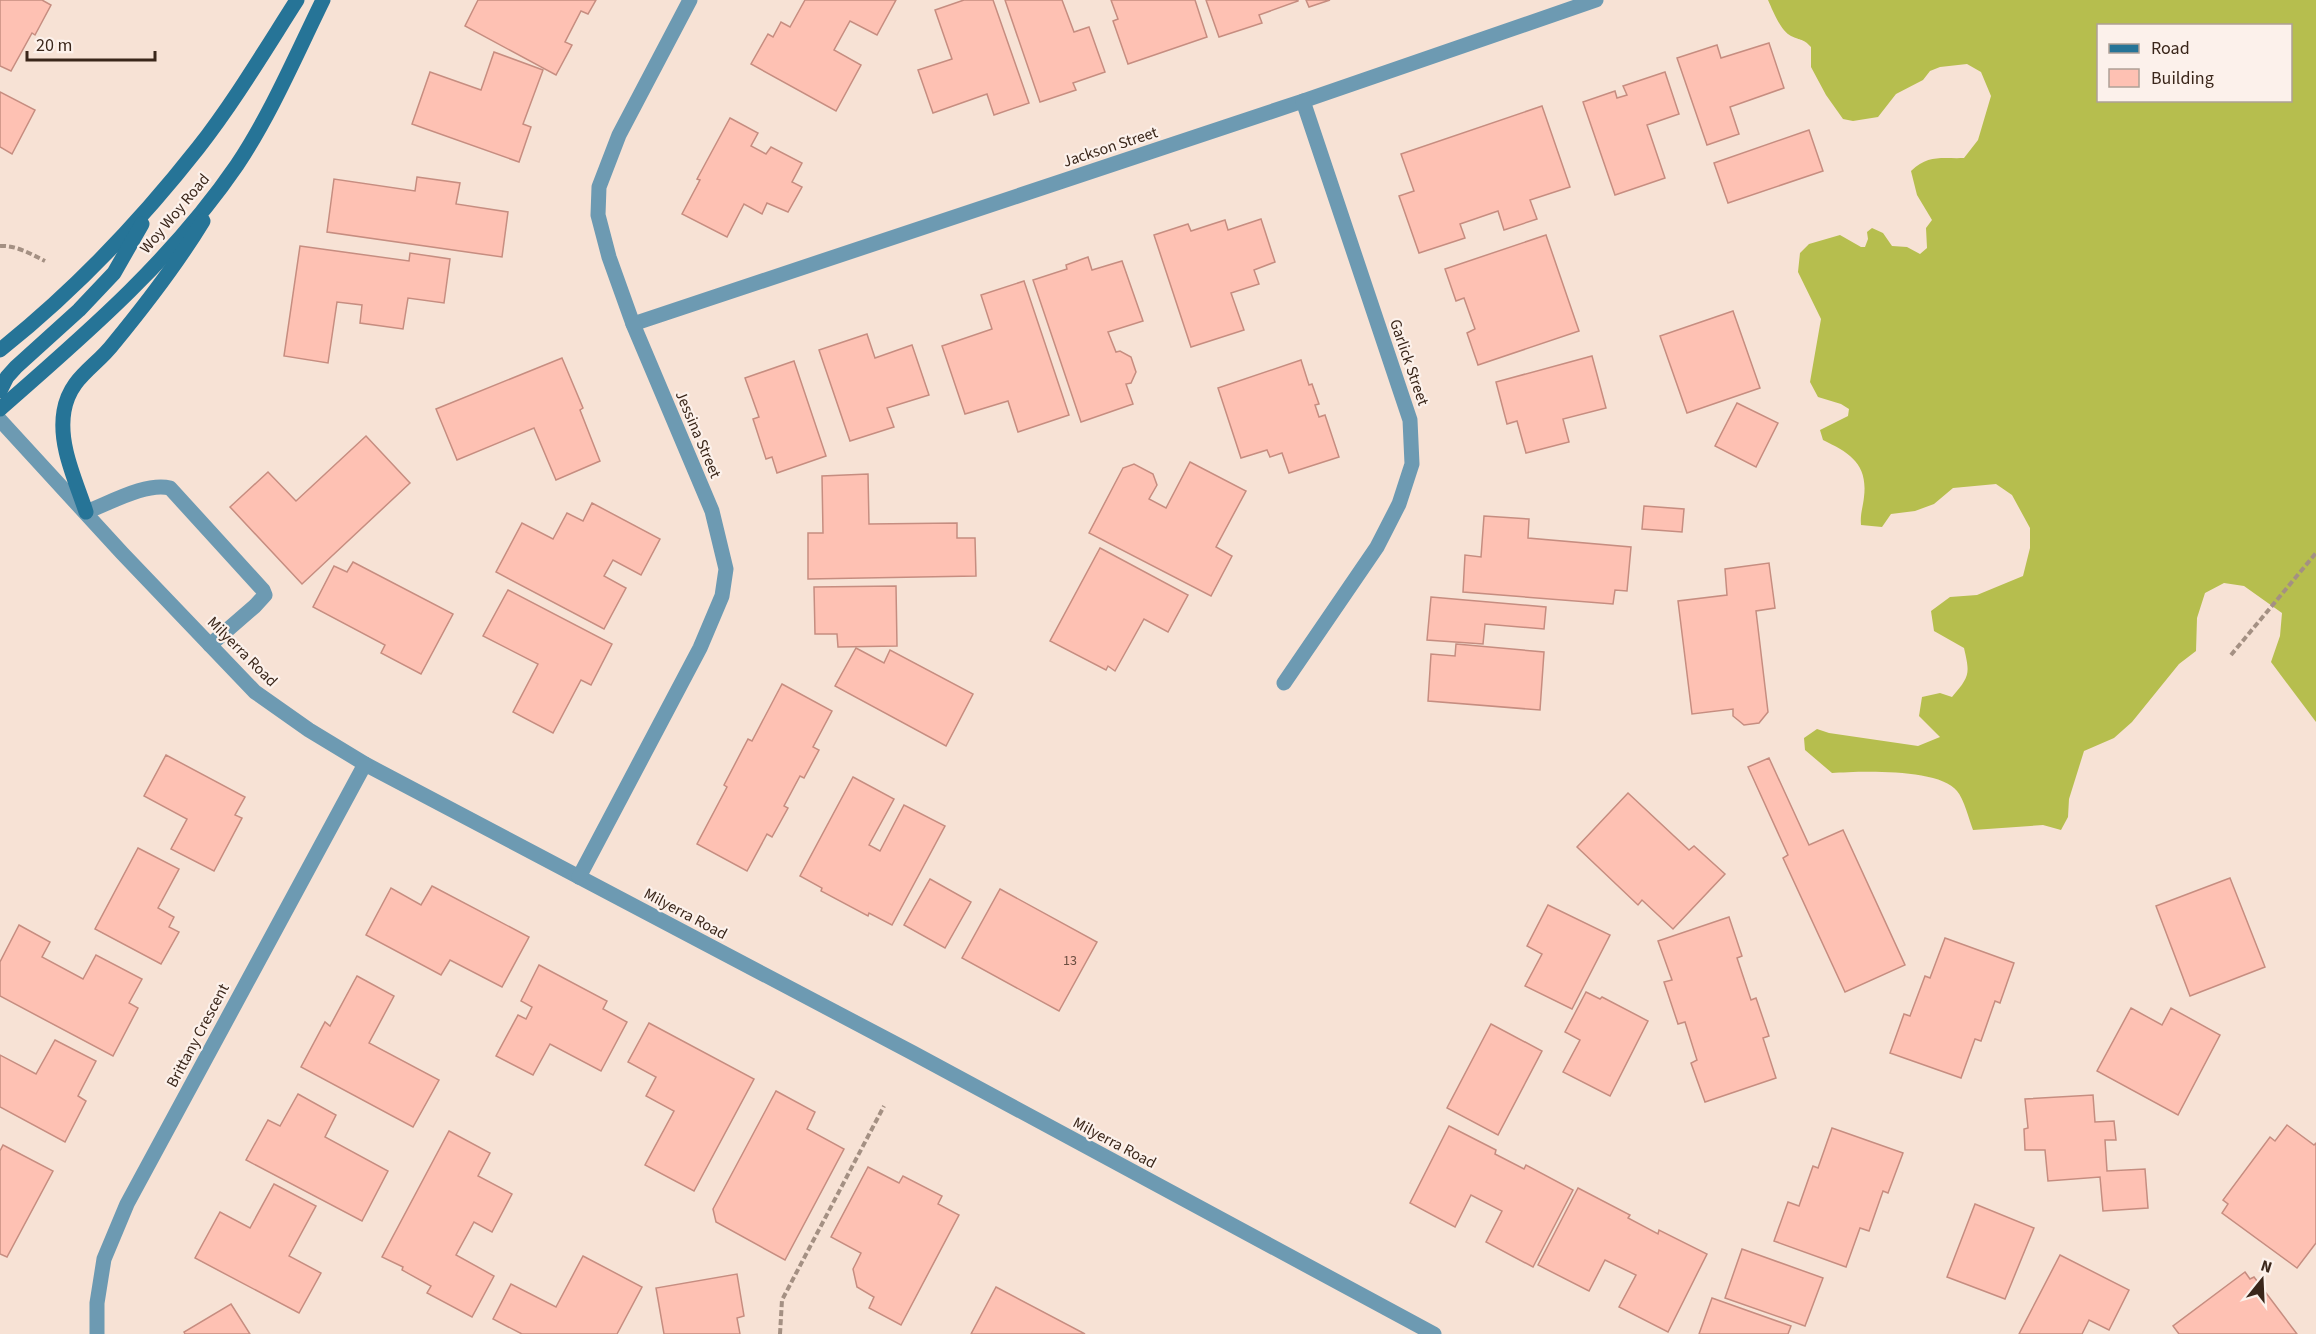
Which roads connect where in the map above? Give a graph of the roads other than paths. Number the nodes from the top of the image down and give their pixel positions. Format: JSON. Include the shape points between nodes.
{"nodes":[{"id":1,"x":297,"y":0,"type":"edge"},
{"id":2,"x":323,"y":0,"type":"edge"},
{"id":3,"x":690,"y":0,"type":"edge"},
{"id":4,"x":1596,"y":0,"type":"edge"},
{"id":5,"x":1303,"y":101,"type":"junction"},
{"id":6,"x":237,"y":165,"type":"junction"},
{"id":7,"x":156,"y":198,"type":"junction"},
{"id":8,"x":633,"y":324,"type":"junction"},
{"id":9,"x":0,"y":350,"type":"edge"},
{"id":10,"x":0,"y":391,"type":"edge"},
{"id":11,"x":0,"y":409,"type":"edge"},
{"id":12,"x":0,"y":420,"type":"edge"},
{"id":13,"x":86,"y":512,"type":"junction"},
{"id":14,"x":210,"y":645,"type":"junction"},
{"id":15,"x":1284,"y":683,"type":"dead end"},
{"id":16,"x":365,"y":764,"type":"junction"},
{"id":17,"x":579,"y":877,"type":"junction"},
{"id":18,"x":97,"y":1334,"type":"edge"},
{"id":19,"x":1434,"y":1334,"type":"edge"}],
"edges":[{"from":1,"to":7,"type":"main road","name":"Woy Woy Road","via":[[199,147]]},
{"from":2,"to":6,"type":"main road","name":"Woy Woy Road"},
{"from":3,"to":8,"type":"street","name":"Jessina Street","via":[[619,135],[599,187],[598,214]]},
{"from":4,"to":5,"type":"street","name":"Jackson Street"},
{"from":5,"to":8,"type":"street","name":"Jackson Street"},
{"from":5,"to":15,"type":"street","name":"Garlick Street","via":[[1410,420],[1412,464],[1399,504],[1377,547]]},
{"from":6,"to":11,"type":"main road","name":"Woy Woy Road","via":[[146,275],[107,315]]},
{"from":6,"to":13,"type":"main road","via":[[191,241],[150,298],[107,352],[76,380],[68,396],[63,413],[66,452]]},
{"from":7,"to":9,"type":"main road","name":"Woy Woy Road","via":[[102,260]]},
{"from":7,"to":10,"type":"main road","via":[[114,273],[16,367]]},
{"from":8,"to":17,"type":"street","name":"Jessina Street","via":[[712,511],[726,569],[722,596],[700,648]]},
{"from":12,"to":13,"type":"street","name":"Milyerra Road"},
{"from":13,"to":14,"type":"street","name":"Milyerra Road"},
{"from":13,"to":14,"type":"street","via":[[143,490],[161,485],[171,488],[265,595]]},
{"from":14,"to":16,"type":"street","name":"Milyerra Road","via":[[255,692]]},
{"from":16,"to":17,"type":"street","name":"Milyerra Road"},
{"from":16,"to":18,"type":"street","name":"Brittany Crescent","via":[[126,1204],[104,1259]]},
{"from":17,"to":19,"type":"street","name":"Milyerra Road"}]}
